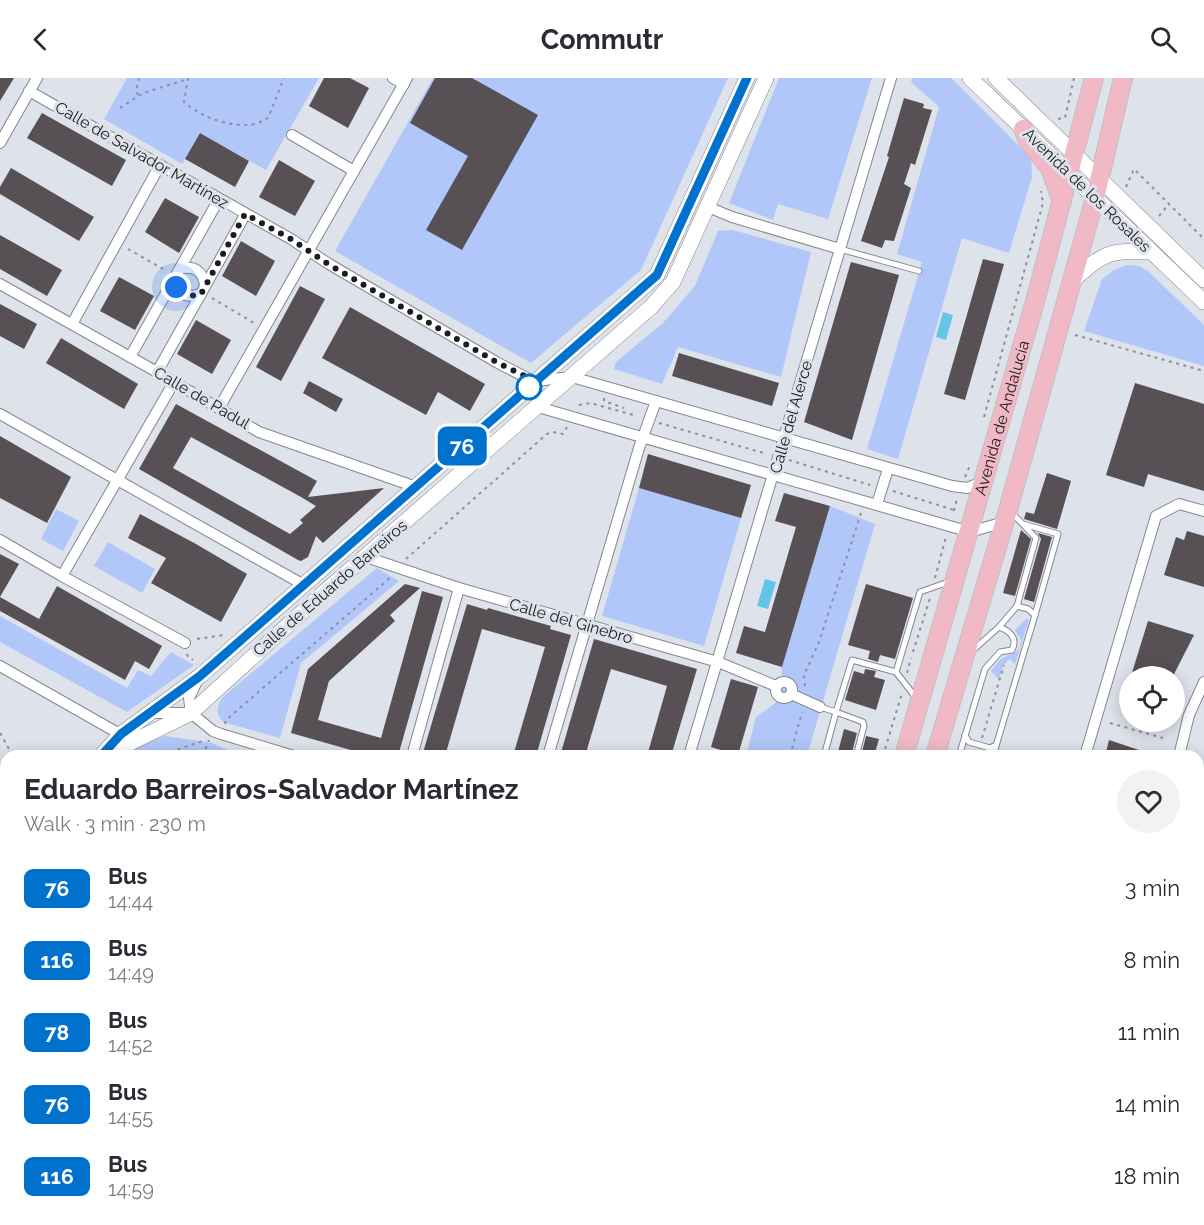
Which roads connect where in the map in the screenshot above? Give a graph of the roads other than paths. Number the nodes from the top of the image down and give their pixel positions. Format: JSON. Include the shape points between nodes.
{"nodes":[{"id":1,"x":37,"y":78,"type":"edge"},
{"id":2,"x":393,"y":78,"type":"edge"},
{"id":3,"x":747,"y":78,"type":"edge"},
{"id":4,"x":766,"y":78,"type":"edge"},
{"id":5,"x":891,"y":78,"type":"edge"},
{"id":6,"x":970,"y":78,"type":"edge"},
{"id":7,"x":996,"y":78,"type":"edge"},
{"id":8,"x":1094,"y":78,"type":"edge"},
{"id":9,"x":1124,"y":78,"type":"edge"},
{"id":10,"x":406,"y":81,"type":"edge"},
{"id":11,"x":29,"y":90,"type":"junction"},
{"id":12,"x":1023,"y":129,"type":"junction"},
{"id":13,"x":292,"y":135,"type":"dead end"},
{"id":14,"x":0,"y":143,"type":"edge"},
{"id":15,"x":1075,"y":154,"type":"junction"},
{"id":16,"x":160,"y":165,"type":"junction"},
{"id":17,"x":354,"y":171,"type":"junction"},
{"id":18,"x":1070,"y":174,"type":"junction"},
{"id":19,"x":1100,"y":178,"type":"junction"},
{"id":20,"x":1095,"y":198,"type":"junction"},
{"id":21,"x":219,"y":199,"type":"junction"},
{"id":22,"x":1062,"y":201,"type":"junction"},
{"id":23,"x":708,"y":207,"type":"junction"},
{"id":24,"x":245,"y":214,"type":"junction"},
{"id":25,"x":840,"y":249,"type":"junction"},
{"id":26,"x":309,"y":250,"type":"junction"},
{"id":27,"x":1152,"y":252,"type":"junction"},
{"id":28,"x":919,"y":271,"type":"dead end"},
{"id":29,"x":177,"y":275,"type":"junction"},
{"id":30,"x":1204,"y":280,"type":"edge"},
{"id":31,"x":1071,"y":282,"type":"junction"},
{"id":32,"x":0,"y":284,"type":"edge"},
{"id":33,"x":203,"y":291,"type":"junction"},
{"id":34,"x":1204,"y":302,"type":"edge"},
{"id":35,"x":72,"y":324,"type":"junction"},
{"id":36,"x":130,"y":357,"type":"junction"},
{"id":37,"x":157,"y":372,"type":"junction"},
{"id":38,"x":572,"y":377,"type":"junction"},
{"id":39,"x":535,"y":381,"type":"junction"},
{"id":40,"x":174,"y":382,"type":"junction"},
{"id":41,"x":656,"y":401,"type":"junction"},
{"id":42,"x":538,"y":407,"type":"junction"},
{"id":43,"x":219,"y":408,"type":"junction"},
{"id":44,"x":0,"y":414,"type":"edge"},
{"id":45,"x":644,"y":437,"type":"junction"},
{"id":46,"x":784,"y":438,"type":"junction"},
{"id":47,"x":888,"y":469,"type":"junction"},
{"id":48,"x":774,"y":474,"type":"junction"},
{"id":49,"x":117,"y":481,"type":"junction"},
{"id":50,"x":984,"y":481,"type":"junction"},
{"id":51,"x":416,"y":487,"type":"junction"},
{"id":52,"x":877,"y":504,"type":"junction"},
{"id":53,"x":1204,"y":511,"type":"edge"},
{"id":54,"x":1006,"y":516,"type":"junction"},
{"id":55,"x":1023,"y":524,"type":"junction"},
{"id":56,"x":969,"y":532,"type":"junction"},
{"id":57,"x":0,"y":540,"type":"edge"},
{"id":58,"x":366,"y":557,"type":"junction"},
{"id":59,"x":62,"y":576,"type":"junction"},
{"id":60,"x":955,"y":580,"type":"junction"},
{"id":61,"x":304,"y":585,"type":"junction"},
{"id":62,"x":459,"y":588,"type":"junction"},
{"id":63,"x":1017,"y":606,"type":"junction"},
{"id":64,"x":1035,"y":615,"type":"junction"},
{"id":65,"x":587,"y":625,"type":"junction"},
{"id":66,"x":999,"y":627,"type":"junction"},
{"id":67,"x":185,"y":643,"type":"road end"},
{"id":68,"x":964,"y":658,"type":"junction"},
{"id":69,"x":718,"y":662,"type":"junction"},
{"id":70,"x":0,"y":666,"type":"edge"},
{"id":71,"x":896,"y":672,"type":"junction"},
{"id":72,"x":200,"y":676,"type":"junction"},
{"id":73,"x":1204,"y":682,"type":"edge"},
{"id":74,"x":919,"y":701,"type":"junction"},
{"id":75,"x":820,"y":707,"type":"joint"},
{"id":76,"x":836,"y":712,"type":"junction"},
{"id":77,"x":151,"y":713,"type":"junction"},
{"id":78,"x":191,"y":713,"type":"junction"},
{"id":79,"x":965,"y":735,"type":"junction"},
{"id":80,"x":126,"y":738,"type":"junction"},
{"id":81,"x":996,"y":745,"type":"junction"},
{"id":82,"x":109,"y":750,"type":"edge"},
{"id":83,"x":117,"y":750,"type":"edge"},
{"id":84,"x":274,"y":750,"type":"edge"},
{"id":85,"x":414,"y":750,"type":"edge"},
{"id":86,"x":550,"y":750,"type":"edge"},
{"id":87,"x":692,"y":750,"type":"edge"},
{"id":88,"x":826,"y":750,"type":"edge"},
{"id":89,"x":858,"y":750,"type":"edge"},
{"id":90,"x":906,"y":750,"type":"edge"},
{"id":91,"x":937,"y":750,"type":"edge"},
{"id":92,"x":961,"y":750,"type":"edge"},
{"id":93,"x":995,"y":750,"type":"edge"},
{"id":94,"x":1086,"y":750,"type":"edge"},
{"id":95,"x":1180,"y":750,"type":"edge"}],
"edges":[{"from":1,"to":11,"type":"street"},
{"from":2,"to":10,"type":"street"},
{"from":3,"to":39,"type":"street","name":"Calle de Eduardo Barreiros","via":[[657,275]]},
{"from":4,"to":23,"type":"street","name":"Calle de Eduardo Barreiros"},
{"from":5,"to":25,"type":"street","name":"Calle del Alerce"},
{"from":6,"to":12,"type":"street","name":"Avenida de los Rosales"},
{"from":7,"to":15,"type":"street","name":"Avenida de los Rosales"},
{"from":8,"to":15,"type":"main road","name":"Avenida de Andalucía"},
{"from":9,"to":19,"type":"main road","name":"Avenida de Andalucía"},
{"from":10,"to":17,"type":"street"},
{"from":11,"to":14,"type":"street"},
{"from":11,"to":16,"type":"street","name":"Calle de Salvador Martínez"},
{"from":12,"to":18,"type":"street","name":"Avenida de los Rosales"},
{"from":12,"to":22,"type":"main road","via":[[1050,168]]},
{"from":13,"to":17,"type":"street"},
{"from":15,"to":18,"type":"main road","name":"Avenida de Andalucía"},
{"from":15,"to":19,"type":"street","name":"Avenida de los Rosales"},
{"from":16,"to":21,"type":"street","name":"Calle de Salvador Martínez"},
{"from":16,"to":35,"type":"street"},
{"from":17,"to":26,"type":"street"},
{"from":18,"to":20,"type":"street","name":"Avenida de los Rosales"},
{"from":18,"to":22,"type":"main road","name":"Avenida de Andalucía"},
{"from":19,"to":20,"type":"main road","name":"Avenida de Andalucía"},
{"from":19,"to":30,"type":"street","name":"Avenida de los Rosales"},
{"from":20,"to":27,"type":"street","name":"Avenida de los Rosales"},
{"from":20,"to":31,"type":"main road","name":"Avenida de Andalucía"},
{"from":21,"to":24,"type":"street","name":"Calle de Salvador Martínez"},
{"from":21,"to":29,"type":"street"},
{"from":22,"to":50,"type":"main road","name":"Avenida de Andalucía"},
{"from":23,"to":25,"type":"street"},
{"from":23,"to":38,"type":"street","name":"Calle de Eduardo Barreiros","via":[[673,282],[651,307]]},
{"from":24,"to":26,"type":"street","name":"Calle de Salvador Martínez"},
{"from":24,"to":33,"type":"street"},
{"from":25,"to":28,"type":"lane"},
{"from":25,"to":46,"type":"street","name":"Calle del Alerce"},
{"from":26,"to":39,"type":"street","name":"Calle de Salvador Martínez"},
{"from":26,"to":43,"type":"street"},
{"from":27,"to":31,"type":"street","via":[[1128,250],[1102,255]]},
{"from":27,"to":34,"type":"street","name":"Avenida de los Rosales"},
{"from":29,"to":33,"type":"street","via":[[176,287],[181,294],[190,297]]},
{"from":29,"to":33,"type":"street","via":[[186,267],[196,269],[203,275]]},
{"from":29,"to":36,"type":"street"},
{"from":31,"to":54,"type":"main road","name":"Avenida de Andalucía"},
{"from":32,"to":35,"type":"street","name":"Calle de Padul"},
{"from":33,"to":37,"type":"street"},
{"from":35,"to":36,"type":"street","name":"Calle de Padul"},
{"from":36,"to":37,"type":"street","name":"Calle de Padul"},
{"from":37,"to":40,"type":"street","name":"Calle de Padul"},
{"from":38,"to":39,"type":"street"},
{"from":38,"to":41,"type":"street"},
{"from":38,"to":42,"type":"street","name":"Calle de Eduardo Barreiros"},
{"from":39,"to":42,"type":"street"},
{"from":39,"to":51,"type":"street","name":"Calle de Eduardo Barreiros"},
{"from":40,"to":43,"type":"street","name":"Calle de Padul"},
{"from":40,"to":49,"type":"street"},
{"from":41,"to":45,"type":"street"},
{"from":41,"to":46,"type":"street"},
{"from":42,"to":45,"type":"street"},
{"from":42,"to":58,"type":"street","name":"Calle de Eduardo Barreiros"},
{"from":43,"to":51,"type":"street","name":"Calle de Padul","via":[[259,432]]},
{"from":44,"to":49,"type":"street"},
{"from":45,"to":48,"type":"street"},
{"from":45,"to":65,"type":"street"},
{"from":46,"to":47,"type":"street"},
{"from":46,"to":48,"type":"street","name":"Calle del Alerce"},
{"from":47,"to":50,"type":"street","via":[[961,488]]},
{"from":47,"to":52,"type":"street"},
{"from":48,"to":52,"type":"street"},
{"from":48,"to":69,"type":"street","name":"Calle del Alerce"},
{"from":49,"to":59,"type":"street"},
{"from":49,"to":61,"type":"street"},
{"from":50,"to":56,"type":"main road","name":"Avenida de Andalucía"},
{"from":51,"to":61,"type":"street","name":"Calle de Eduardo Barreiros"},
{"from":52,"to":56,"type":"street"},
{"from":53,"to":94,"type":"street","via":[[1179,504],[1156,516]]},
{"from":54,"to":55,"type":"lane"},
{"from":54,"to":56,"type":"street"},
{"from":54,"to":68,"type":"main road","name":"Avenida de Andalucía"},
{"from":55,"to":63,"type":"lane","via":[[1036,538]]},
{"from":55,"to":64,"type":"lane","via":[[1058,534]]},
{"from":56,"to":60,"type":"main road","name":"Avenida de Andalucía"},
{"from":57,"to":59,"type":"street"},
{"from":58,"to":62,"type":"street","name":"Calle del Ginebro"},
{"from":58,"to":78,"type":"street","name":"Calle de Eduardo Barreiros"},
{"from":59,"to":67,"type":"street"},
{"from":60,"to":71,"type":"lane","via":[[920,592]]},
{"from":60,"to":74,"type":"main road","name":"Avenida de Andalucía"},
{"from":61,"to":72,"type":"street","name":"Calle de Eduardo Barreiros"},
{"from":62,"to":65,"type":"street","name":"Calle del Ginebro"},
{"from":62,"to":85,"type":"street"},
{"from":63,"to":64,"type":"lane"},
{"from":63,"to":66,"type":"lane"},
{"from":64,"to":81,"type":"lane"},
{"from":65,"to":69,"type":"street","name":"Calle del Ginebro"},
{"from":65,"to":86,"type":"street"},
{"from":66,"to":68,"type":"lane"},
{"from":66,"to":79,"type":"lane","via":[[1015,638],[1015,644],[1012,650],[1000,652],[985,669]]},
{"from":68,"to":91,"type":"main road","name":"Avenida de Andalucía"},
{"from":69,"to":75,"type":"street","name":"Calle del Ginebro","via":[[776,686],[787,682],[791,694]]},
{"from":69,"to":87,"type":"street","name":"Calle del Alerce"},
{"from":70,"to":80,"type":"street"},
{"from":71,"to":74,"type":"lane"},
{"from":71,"to":76,"type":"lane","via":[[852,660]]},
{"from":72,"to":77,"type":"street","name":"Calle de Eduardo Barreiros"},
{"from":72,"to":78,"type":"street","via":[[189,698]]},
{"from":73,"to":95,"type":"street","via":[[1189,715]]},
{"from":74,"to":90,"type":"main road","name":"Avenida de Andalucía"},
{"from":75,"to":76,"type":"lane"},
{"from":76,"to":88,"type":"lane"},
{"from":76,"to":89,"type":"lane","via":[[863,722]]},
{"from":77,"to":78,"type":"street"},
{"from":77,"to":80,"type":"street","name":"Calle de Eduardo Barreiros"},
{"from":78,"to":80,"type":"street","name":"Calle de Eduardo Barreiros"},
{"from":78,"to":84,"type":"street","via":[[213,731]]},
{"from":79,"to":81,"type":"lane","via":[[969,742],[990,748]]},
{"from":79,"to":92,"type":"lane"},
{"from":80,"to":82,"type":"street","name":"Calle de Eduardo Barreiros"},
{"from":80,"to":83,"type":"street","name":"Calle de Eduardo Barreiros"},
{"from":81,"to":93,"type":"lane"}]}
